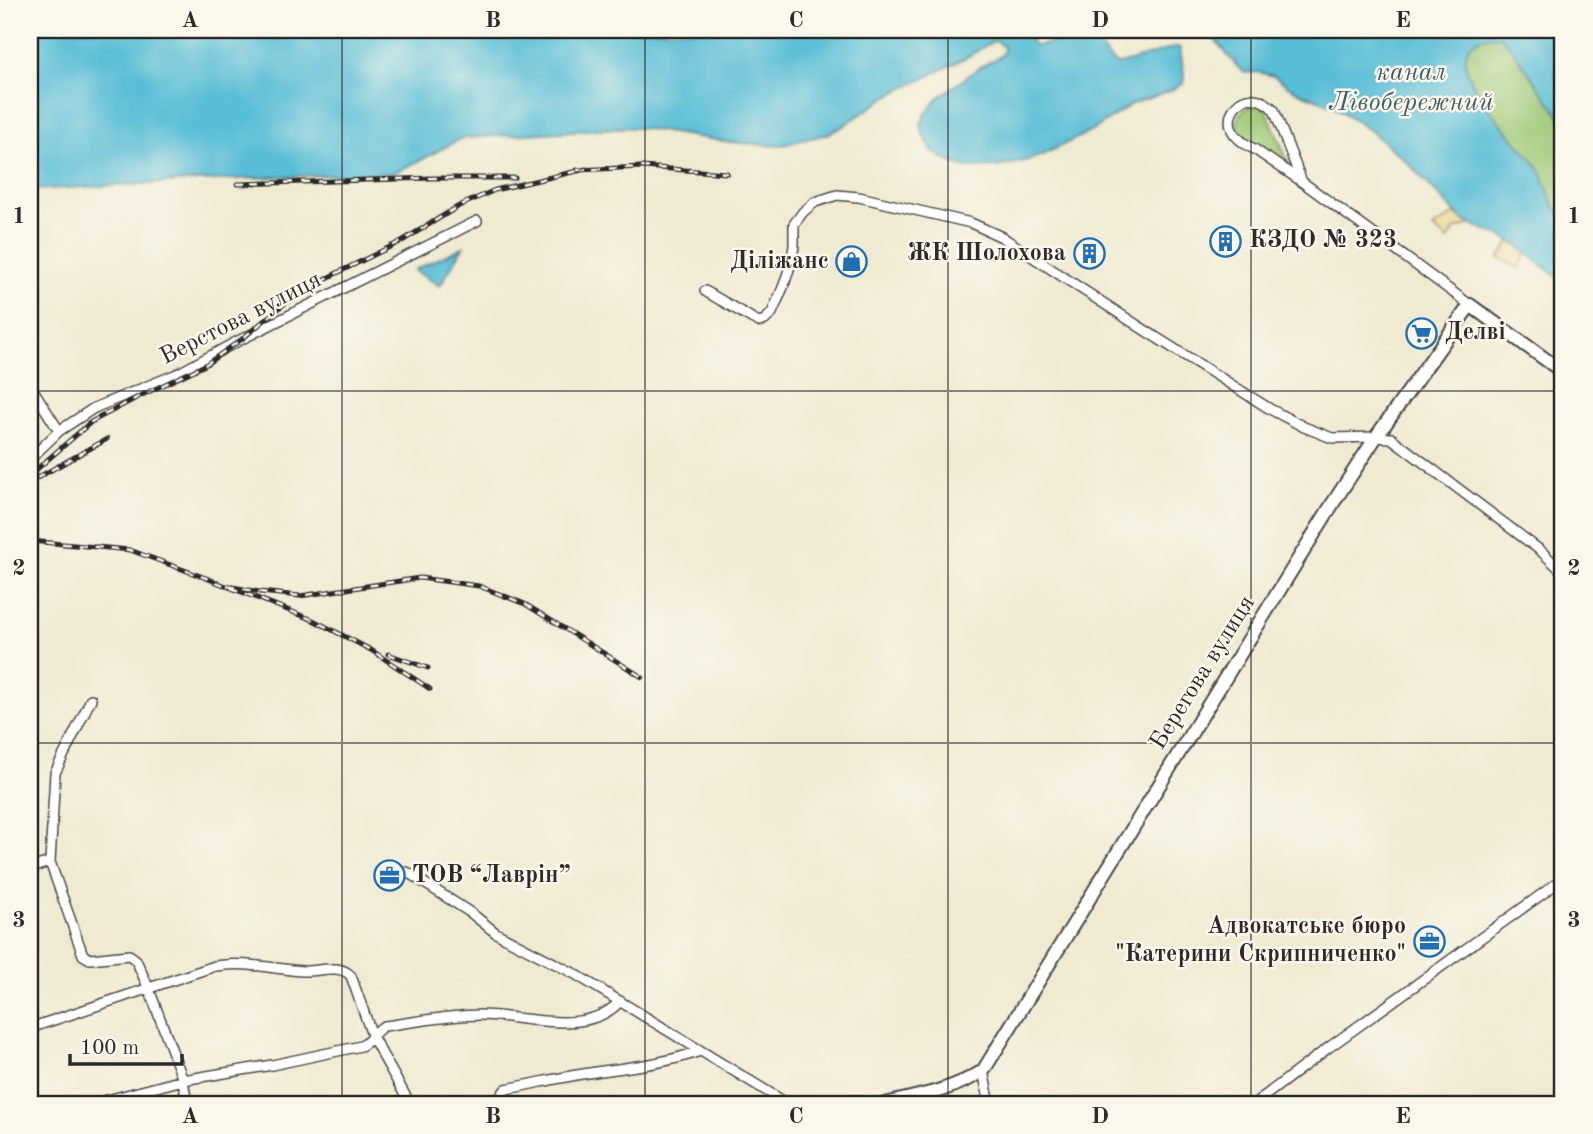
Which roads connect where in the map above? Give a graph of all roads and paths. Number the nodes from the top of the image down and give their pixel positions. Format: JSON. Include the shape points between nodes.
{"nodes":[{"id":1,"x":1302,"y":182,"type":"junction"},
{"id":2,"x":477,"y":221,"type":"dead end"},
{"id":3,"x":705,"y":291,"type":"dead end"},
{"id":4,"x":1470,"y":304,"type":"junction"},
{"id":5,"x":1563,"y":372,"type":"edge"},
{"id":6,"x":30,"y":384,"type":"edge"},
{"id":7,"x":59,"y":431,"type":"junction"},
{"id":8,"x":1376,"y":437,"type":"junction"},
{"id":9,"x":30,"y":459,"type":"edge"},
{"id":10,"x":1563,"y":572,"type":"edge"},
{"id":11,"x":91,"y":699,"type":"dead end"},
{"id":12,"x":50,"y":862,"type":"junction"},
{"id":13,"x":30,"y":868,"type":"edge"},
{"id":14,"x":407,"y":872,"type":"dead end"},
{"id":15,"x":1563,"y":880,"type":"edge"},
{"id":16,"x":149,"y":989,"type":"junction"},
{"id":17,"x":620,"y":1001,"type":"junction"},
{"id":18,"x":30,"y":1028,"type":"edge"},
{"id":19,"x":373,"y":1038,"type":"junction"},
{"id":20,"x":700,"y":1051,"type":"junction"},
{"id":21,"x":983,"y":1071,"type":"junction"},
{"id":22,"x":183,"y":1080,"type":"junction"},
{"id":23,"x":92,"y":1104,"type":"edge"},
{"id":24,"x":187,"y":1104,"type":"edge"},
{"id":25,"x":410,"y":1104,"type":"edge"},
{"id":26,"x":498,"y":1104,"type":"edge"},
{"id":27,"x":788,"y":1104,"type":"edge"},
{"id":28,"x":886,"y":1104,"type":"edge"},
{"id":29,"x":990,"y":1104,"type":"edge"},
{"id":30,"x":1254,"y":1104,"type":"edge"}],
"edges":[{"from":1,"to":1,"type":"street","via":[[1237,138],[1231,124],[1237,104],[1249,98],[1269,104]]},
{"from":1,"to":4,"type":"street"},
{"from":2,"to":7,"type":"street","name":"Верстова вулиця","via":[[177,374],[94,408]]},
{"from":3,"to":8,"type":"street","via":[[759,322],[765,320],[784,285],[794,246],[794,224],[803,212],[814,202],[837,195],[859,197],[971,223],[1002,237],[1304,427],[1332,438]]},
{"from":4,"to":5,"type":"street"},
{"from":4,"to":8,"type":"street","name":"Берегова вулиця"},
{"from":6,"to":7,"type":"street"},
{"from":7,"to":9,"type":"street","name":"Верстова вулиця"},
{"from":8,"to":10,"type":"street","via":[[1391,439]]},
{"from":8,"to":21,"type":"street","name":"Берегова вулиця"},
{"from":11,"to":12,"type":"street","via":[[55,773]]},
{"from":12,"to":13,"type":"street"},
{"from":12,"to":16,"type":"street","via":[[83,955],[90,959],[133,957]]},
{"from":14,"to":17,"type":"street","via":[[496,933]]},
{"from":15,"to":30,"type":"street"},
{"from":16,"to":18,"type":"street"},
{"from":16,"to":19,"type":"street","via":[[230,963],[305,971],[338,968],[351,976]]},
{"from":16,"to":22,"type":"street"},
{"from":17,"to":19,"type":"street","via":[[593,1018],[573,1021],[454,1016],[384,1026]]},
{"from":17,"to":20,"type":"street"},
{"from":19,"to":22,"type":"street","via":[[361,1046]]},
{"from":19,"to":25,"type":"street"},
{"from":20,"to":26,"type":"street","via":[[506,1089]]},
{"from":20,"to":27,"type":"street"},
{"from":21,"to":28,"type":"street","via":[[966,1082]]},
{"from":21,"to":29,"type":"street"},
{"from":22,"to":23,"type":"street"},
{"from":22,"to":24,"type":"street"}]}
